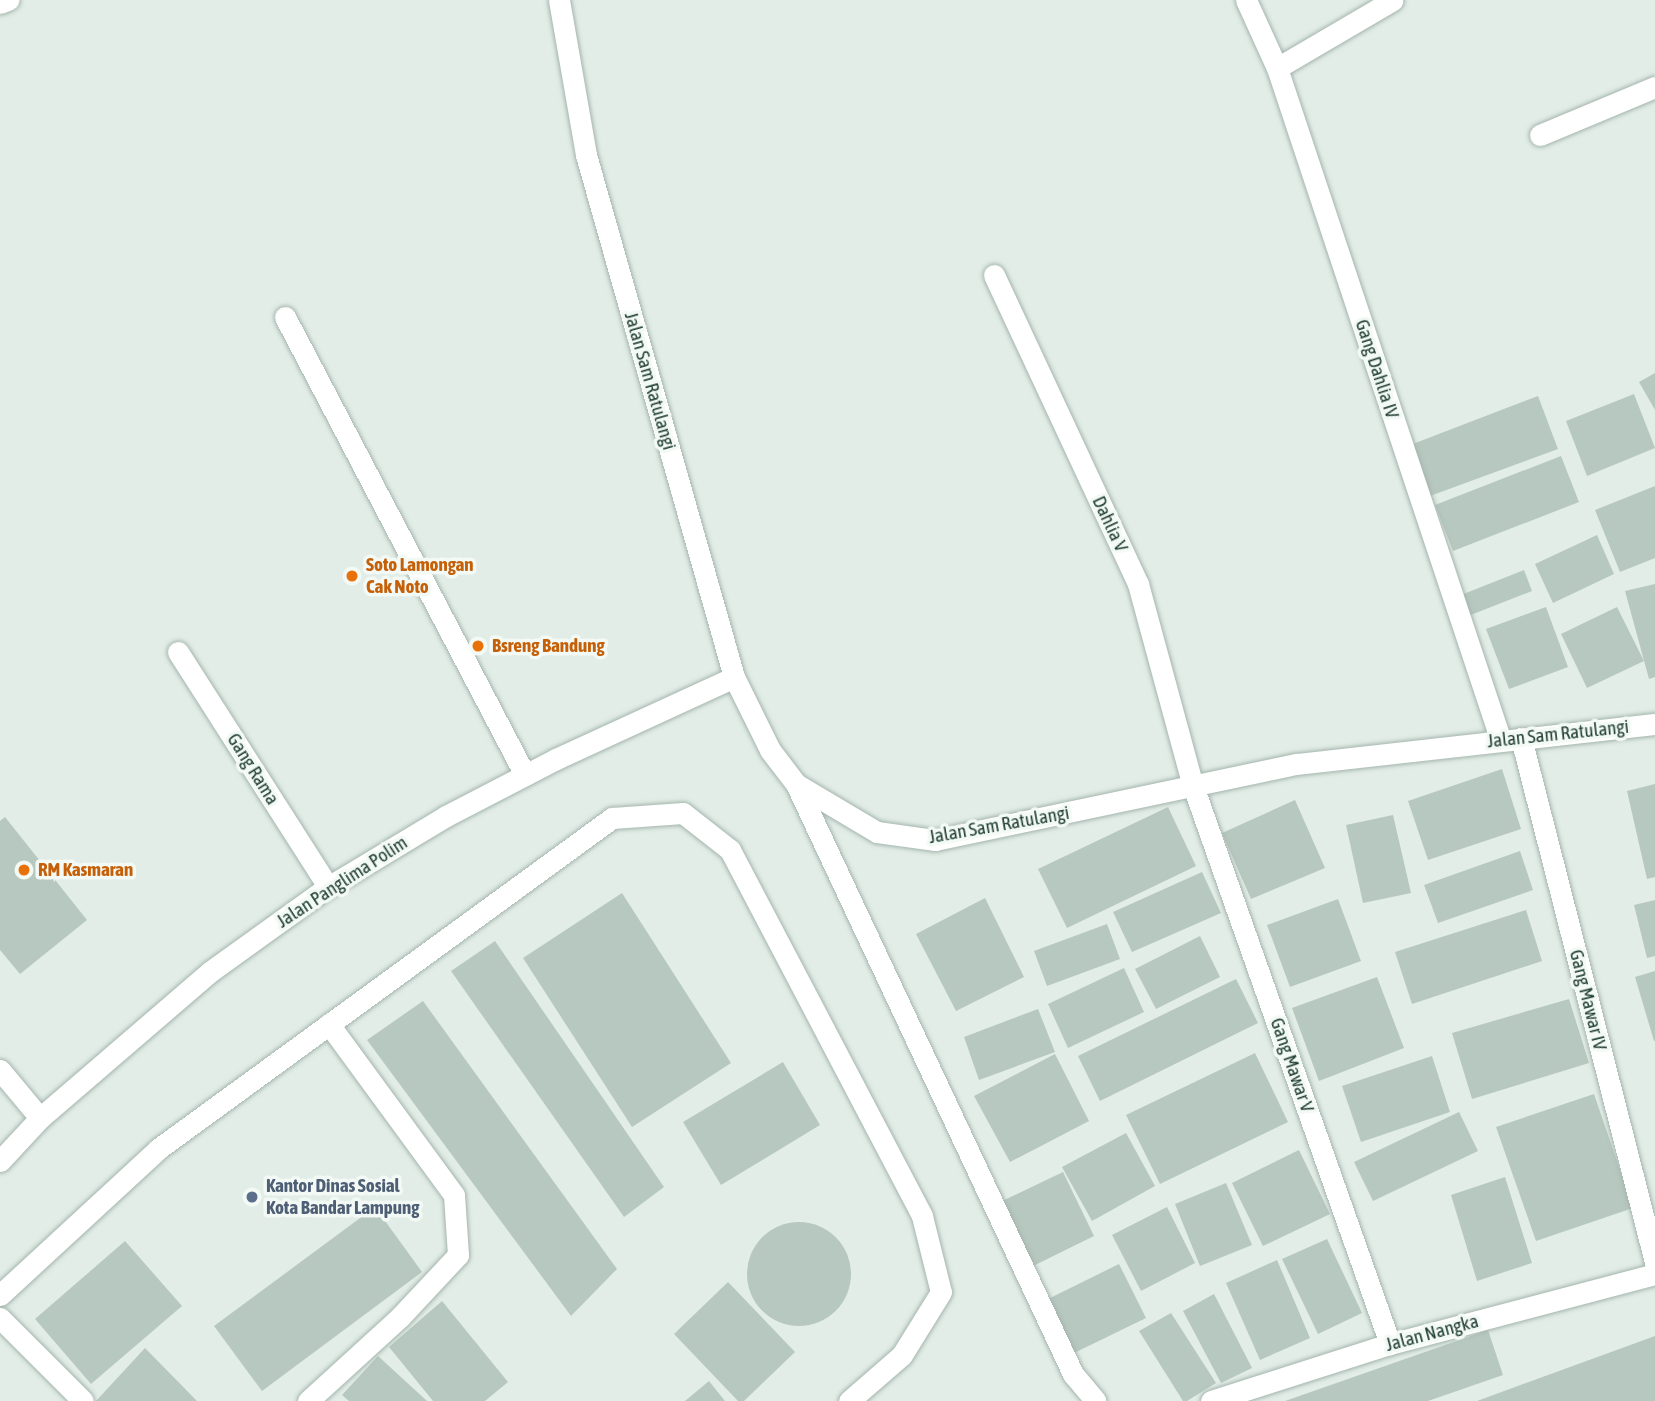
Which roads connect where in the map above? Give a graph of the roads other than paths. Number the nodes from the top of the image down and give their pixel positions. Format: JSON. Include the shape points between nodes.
{"nodes":[{"id":1,"x":8,"y":0,"type":"edge"},
{"id":2,"x":559,"y":0,"type":"edge"},
{"id":3,"x":1246,"y":0,"type":"edge"},
{"id":4,"x":1393,"y":0,"type":"edge"},
{"id":5,"x":0,"y":3,"type":"edge"},
{"id":6,"x":1277,"y":68,"type":"junction"},
{"id":7,"x":1655,"y":86,"type":"edge"},
{"id":8,"x":1540,"y":135,"type":"dead end"},
{"id":9,"x":994,"y":275,"type":"dead end"},
{"id":10,"x":285,"y":317,"type":"dead end"},
{"id":11,"x":178,"y":652,"type":"dead end"},
{"id":12,"x":734,"y":677,"type":"junction"},
{"id":13,"x":1655,"y":724,"type":"edge"},
{"id":14,"x":1511,"y":739,"type":"junction"},
{"id":15,"x":525,"y":775,"type":"junction"},
{"id":16,"x":796,"y":784,"type":"junction"},
{"id":17,"x":1194,"y":786,"type":"junction"},
{"id":18,"x":328,"y":887,"type":"junction"},
{"id":19,"x":329,"y":1024,"type":"junction"},
{"id":20,"x":0,"y":1070,"type":"edge"},
{"id":21,"x":40,"y":1118,"type":"junction"},
{"id":22,"x":0,"y":1161,"type":"edge"},
{"id":23,"x":1655,"y":1262,"type":"edge"},
{"id":24,"x":1655,"y":1273,"type":"edge"},
{"id":25,"x":0,"y":1296,"type":"edge"},
{"id":26,"x":0,"y":1318,"type":"edge"},
{"id":27,"x":1390,"y":1344,"type":"junction"},
{"id":28,"x":1262,"y":1395,"type":"edge"},
{"id":29,"x":83,"y":1401,"type":"edge"},
{"id":30,"x":308,"y":1401,"type":"edge"},
{"id":31,"x":849,"y":1401,"type":"edge"},
{"id":32,"x":1096,"y":1401,"type":"edge"},
{"id":33,"x":1211,"y":1401,"type":"edge"}],
"edges":[{"from":1,"to":5,"type":"street"},
{"from":2,"to":12,"type":"street","name":"Jalan Sam Ratulangi","via":[[586,155]]},
{"from":3,"to":6,"type":"street","name":"Gang Dahlia IV"},
{"from":4,"to":6,"type":"street"},
{"from":6,"to":14,"type":"street","name":"Gang Dahlia IV"},
{"from":7,"to":8,"type":"street"},
{"from":9,"to":17,"type":"street","name":"Dahlia V","via":[[1138,583]]},
{"from":10,"to":15,"type":"street"},
{"from":11,"to":18,"type":"street","name":"Gang Rama"},
{"from":12,"to":15,"type":"street","name":"Jalan Panglima Polim"},
{"from":12,"to":16,"type":"street","name":"Jalan Sam Ratulangi","via":[[770,750]]},
{"from":13,"to":14,"type":"street","name":"Jalan Sam Ratulangi"},
{"from":14,"to":17,"type":"street","name":"Jalan Sam Ratulangi","via":[[1297,764]]},
{"from":14,"to":23,"type":"street","name":"Gang Mawar IV"},
{"from":15,"to":18,"type":"street","name":"Jalan Panglima Polim"},
{"from":16,"to":17,"type":"street","name":"Jalan Sam Ratulangi","via":[[877,832],[935,840]]},
{"from":16,"to":32,"type":"street","via":[[1073,1374]]},
{"from":17,"to":27,"type":"street","name":"Gang Mawar V"},
{"from":18,"to":21,"type":"street","name":"Jalan Panglima Polim","via":[[211,971]]},
{"from":19,"to":25,"type":"street","via":[[158,1149]]},
{"from":19,"to":30,"type":"street","via":[[454,1195],[458,1255],[400,1317]]},
{"from":19,"to":31,"type":"street","via":[[612,818],[683,813],[730,850],[922,1216],[942,1292],[902,1355]]},
{"from":20,"to":21,"type":"street"},
{"from":21,"to":22,"type":"street","name":"Jalan Panglima Polim"},
{"from":24,"to":27,"type":"street","name":"Jalan Nangka"},
{"from":26,"to":29,"type":"street"},
{"from":27,"to":28,"type":"street","name":"Jalan Nangka"},
{"from":28,"to":33,"type":"street","name":"Jalan Nangka"}]}
